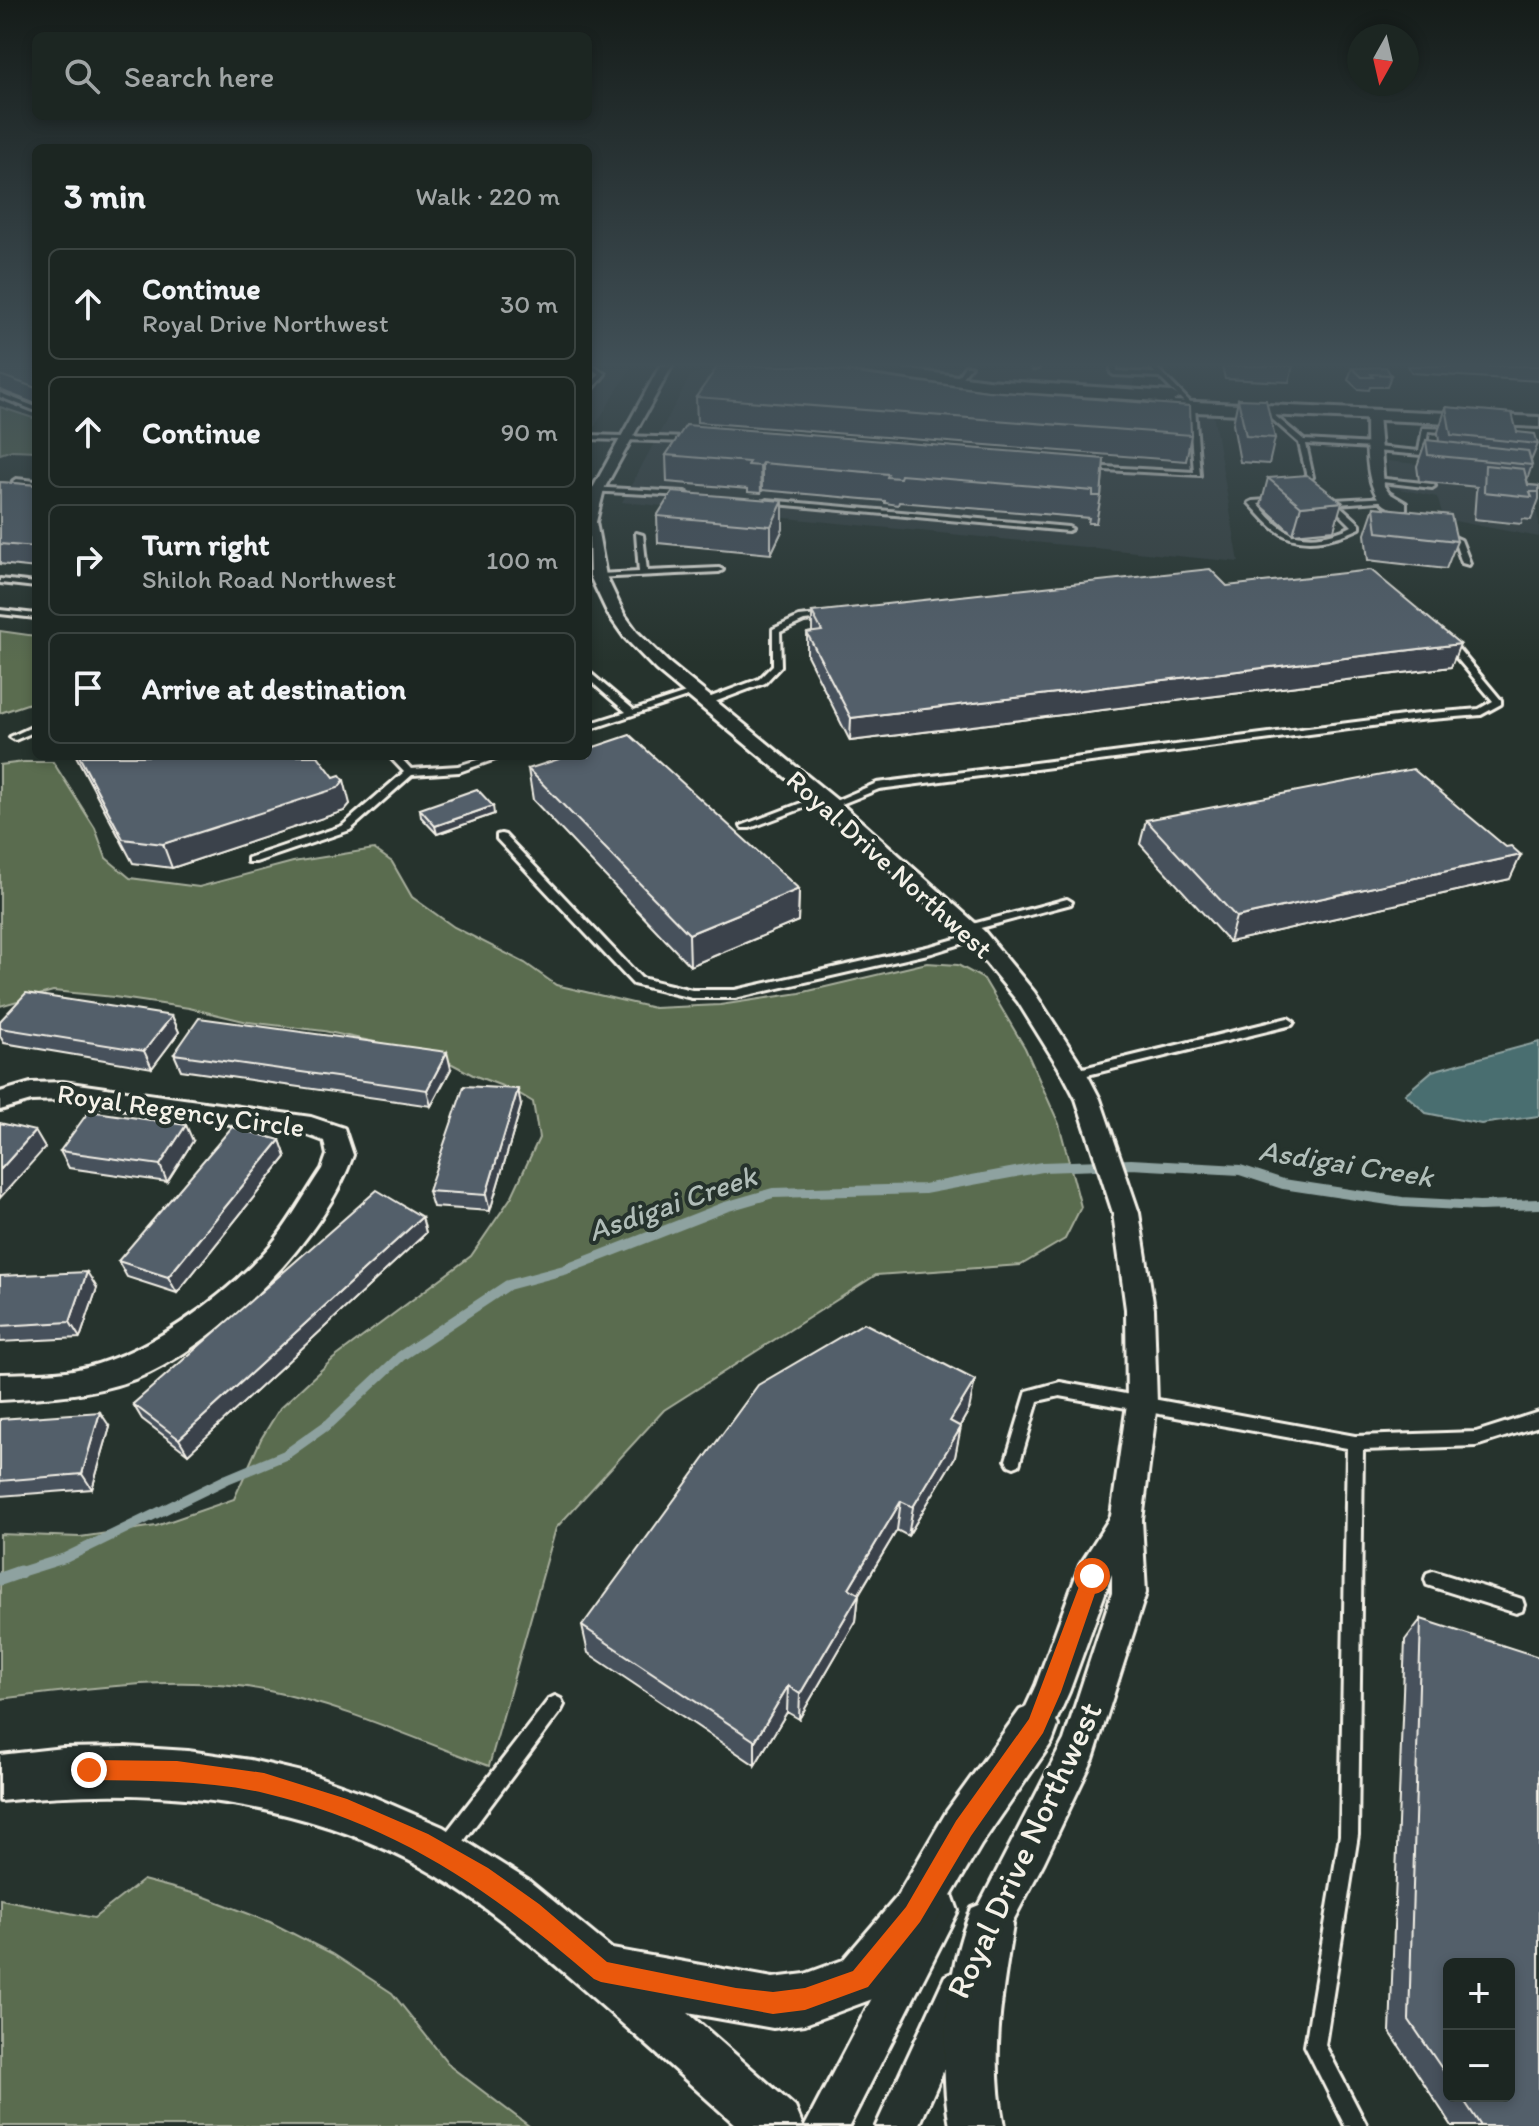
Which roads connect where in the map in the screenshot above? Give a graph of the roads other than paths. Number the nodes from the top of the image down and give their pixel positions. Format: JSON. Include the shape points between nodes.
{"nodes":[{"id":1,"x":607,"y":465,"type":"edge"},
{"id":2,"x":1197,"y":465,"type":"edge"},
{"id":3,"x":1307,"y":465,"type":"edge"},
{"id":4,"x":1375,"y":465,"type":"edge"},
{"id":5,"x":1078,"y":467,"type":"edge"},
{"id":6,"x":1310,"y":477,"type":"edge"},
{"id":7,"x":1376,"y":480,"type":"junction"},
{"id":8,"x":16,"y":481,"type":"edge"},
{"id":9,"x":32,"y":483,"type":"edge"},
{"id":10,"x":1432,"y":486,"type":"dead end"},
{"id":11,"x":592,"y":489,"type":"edge"},
{"id":12,"x":697,"y":495,"type":"edge"},
{"id":13,"x":1318,"y":496,"type":"edge"},
{"id":14,"x":1288,"y":499,"type":"edge"},
{"id":15,"x":759,"y":501,"type":"edge"},
{"id":16,"x":1332,"y":502,"type":"junction"},
{"id":17,"x":1398,"y":506,"type":"joint"},
{"id":18,"x":1068,"y":529,"type":"dead end"},
{"id":19,"x":1428,"y":530,"type":"edge"},
{"id":20,"x":639,"y":535,"type":"dead end"},
{"id":21,"x":592,"y":551,"type":"edge"},
{"id":22,"x":1466,"y":563,"type":"dead end"},
{"id":23,"x":719,"y":570,"type":"dead end"},
{"id":24,"x":643,"y":573,"type":"junction"},
{"id":25,"x":598,"y":576,"type":"junction"},
{"id":26,"x":0,"y":581,"type":"edge"},
{"id":27,"x":32,"y":585,"type":"edge"},
{"id":28,"x":0,"y":612,"type":"edge"},
{"id":29,"x":846,"y":614,"type":"edge"},
{"id":30,"x":32,"y":616,"type":"edge"},
{"id":31,"x":1438,"y":629,"type":"edge"},
{"id":32,"x":592,"y":678,"type":"edge"},
{"id":33,"x":701,"y":698,"type":"junction"},
{"id":34,"x":632,"y":713,"type":"junction"},
{"id":35,"x":592,"y":726,"type":"edge"},
{"id":36,"x":32,"y":730,"type":"edge"},
{"id":37,"x":15,"y":737,"type":"dead end"},
{"id":38,"x":398,"y":760,"type":"edge"},
{"id":39,"x":487,"y":760,"type":"edge"},
{"id":40,"x":409,"y":772,"type":"junction"},
{"id":41,"x":827,"y":802,"type":"junction"},
{"id":42,"x":746,"y":826,"type":"dead end"},
{"id":43,"x":501,"y":837,"type":"dead end"},
{"id":44,"x":252,"y":860,"type":"dead end"},
{"id":45,"x":1067,"y":902,"type":"dead end"},
{"id":46,"x":973,"y":932,"type":"junction"},
{"id":47,"x":1288,"y":1022,"type":"dead end"},
{"id":48,"x":1075,"y":1074,"type":"junction"},
{"id":49,"x":0,"y":1101,"type":"edge"},
{"id":50,"x":0,"y":1387,"type":"edge"},
{"id":51,"x":1142,"y":1404,"type":"junction"},
{"id":52,"x":1539,"y":1419,"type":"edge"},
{"id":53,"x":1355,"y":1443,"type":"junction"},
{"id":54,"x":1014,"y":1460,"type":"dead end"},
{"id":55,"x":1126,"y":1520,"type":"junction"},
{"id":56,"x":1433,"y":1579,"type":"dead end"},
{"id":57,"x":1516,"y":1605,"type":"dead end"},
{"id":58,"x":555,"y":1705,"type":"dead end"},
{"id":59,"x":1036,"y":1726,"type":"junction"},
{"id":60,"x":0,"y":1778,"type":"edge"},
{"id":61,"x":442,"y":1854,"type":"junction"},
{"id":62,"x":989,"y":1925,"type":"junction"},
{"id":63,"x":601,"y":1972,"type":"junction"},
{"id":64,"x":776,"y":2126,"type":"edge"},
{"id":65,"x":826,"y":2126,"type":"edge"},
{"id":66,"x":897,"y":2126,"type":"edge"},
{"id":67,"x":977,"y":2126,"type":"edge"},
{"id":68,"x":1356,"y":2126,"type":"edge"}],
"edges":[{"from":1,"to":11,"type":"street","name":"Royal Drive Northwest"},
{"from":2,"to":5,"type":"lane","via":[[1198,474],[1171,475]]},
{"from":3,"to":6,"type":"lane"},
{"from":4,"to":7,"type":"street"},
{"from":7,"to":10,"type":"lane"},
{"from":7,"to":17,"type":"street"},
{"from":8,"to":9,"type":"lane"},
{"from":11,"to":12,"type":"lane"},
{"from":13,"to":16,"type":"lane"},
{"from":14,"to":16,"type":"lane","via":[[1253,503],[1282,533],[1296,538],[1343,534],[1357,526]]},
{"from":15,"to":18,"type":"lane"},
{"from":16,"to":17,"type":"lane"},
{"from":19,"to":22,"type":"lane","via":[[1458,542]]},
{"from":20,"to":24,"type":"lane"},
{"from":21,"to":25,"type":"street","name":"Royal Drive Northwest"},
{"from":23,"to":24,"type":"lane"},
{"from":24,"to":25,"type":"lane"},
{"from":25,"to":33,"type":"street","name":"Royal Drive Northwest","via":[[631,635]]},
{"from":26,"to":27,"type":"lane"},
{"from":28,"to":30,"type":"lane"},
{"from":29,"to":33,"type":"lane","via":[[802,619],[776,631],[777,666],[762,681]]},
{"from":31,"to":41,"type":"lane","via":[[1498,702],[1481,712],[877,786]]},
{"from":32,"to":34,"type":"lane"},
{"from":33,"to":34,"type":"lane"},
{"from":33,"to":41,"type":"street","name":"Royal Drive Northwest"},
{"from":34,"to":35,"type":"lane"},
{"from":36,"to":37,"type":"lane"},
{"from":38,"to":40,"type":"lane"},
{"from":39,"to":40,"type":"lane","via":[[459,769]]},
{"from":40,"to":44,"type":"lane","via":[[346,828]]},
{"from":41,"to":42,"type":"lane"},
{"from":41,"to":46,"type":"street","name":"Royal Drive Northwest"},
{"from":43,"to":46,"type":"lane","via":[[637,981],[692,994],[735,994],[932,949]]},
{"from":45,"to":46,"type":"lane"},
{"from":46,"to":48,"type":"street","name":"Royal Drive Northwest","via":[[1026,997]]},
{"from":47,"to":48,"type":"lane"},
{"from":48,"to":51,"type":"street","name":"Royal Drive Northwest","via":[[1126,1213],[1140,1309]]},
{"from":49,"to":50,"type":"street","name":"Royal Regency Circle","via":[[31,1092],[63,1091],[311,1126],[335,1135],[340,1155],[323,1191],[281,1252],[182,1338],[138,1364],[73,1383]]},
{"from":51,"to":53,"type":"lane"},
{"from":51,"to":54,"type":"lane","via":[[1060,1389],[1032,1396]]},
{"from":51,"to":55,"type":"street","name":"Royal Drive Northwest"},
{"from":52,"to":53,"type":"lane","via":[[1476,1439]]},
{"from":53,"to":68,"type":"lane","via":[[1349,1835],[1315,2046]]},
{"from":55,"to":59,"type":"street","name":"Royal Drive Northwest","via":[[1092,1576]]},
{"from":55,"to":62,"type":"street","name":"Royal Drive Northwest","via":[[1129,1593],[1080,1746]]},
{"from":56,"to":57,"type":"lane"},
{"from":58,"to":61,"type":"lane"},
{"from":59,"to":63,"type":"street","via":[[964,1828],[913,1915],[860,1979],[805,1999],[773,2003]]},
{"from":59,"to":65,"type":"street","name":"Royal Drive Northwest"},
{"from":60,"to":61,"type":"street","via":[[89,1770],[177,1771],[264,1783],[347,1809]]},
{"from":61,"to":63,"type":"street","via":[[532,1912]]},
{"from":62,"to":66,"type":"street","name":"Royal Drive Northwest"},
{"from":62,"to":67,"type":"street","via":[[969,2039]]},
{"from":63,"to":64,"type":"street"}]}
